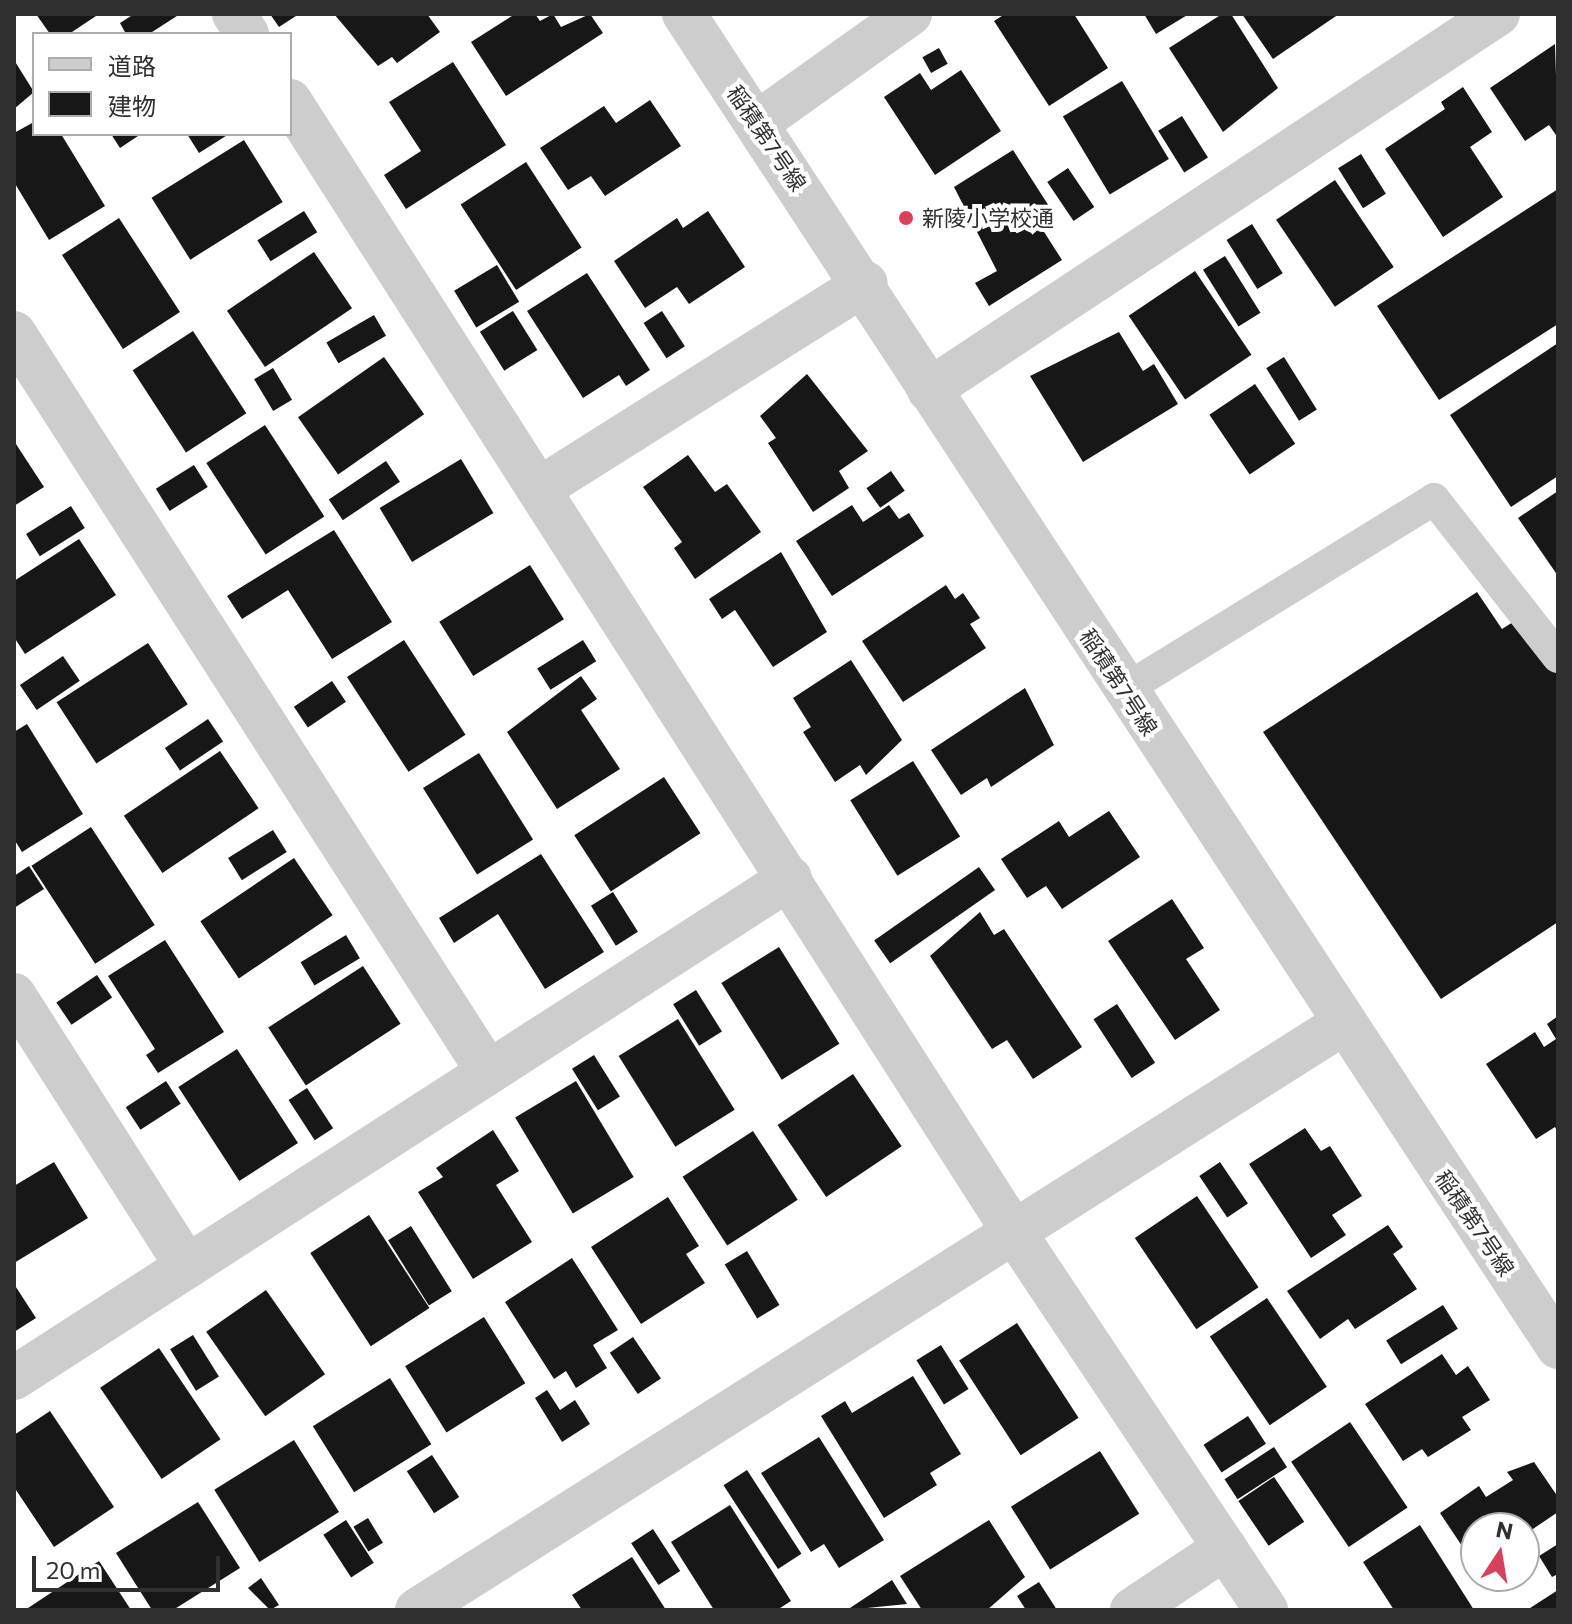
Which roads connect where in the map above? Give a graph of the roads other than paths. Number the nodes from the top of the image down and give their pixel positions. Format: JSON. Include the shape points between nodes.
{"nodes":[{"id":1,"x":234,"y":14,"type":"edge"},
{"id":2,"x":684,"y":14,"type":"edge"},
{"id":3,"x":910,"y":14,"type":"edge"},
{"id":4,"x":1498,"y":14,"type":"edge"},
{"id":5,"x":246,"y":32,"type":"edge"},
{"id":6,"x":292,"y":104,"type":"edge"},
{"id":7,"x":757,"y":123,"type":"junction"},
{"id":8,"x":866,"y":283,"type":"junction"},
{"id":9,"x":14,"y":333,"type":"edge"},
{"id":10,"x":929,"y":390,"type":"junction"},
{"id":11,"x":539,"y":489,"type":"junction"},
{"id":12,"x":1558,"y":657,"type":"edge"},
{"id":13,"x":1124,"y":690,"type":"junction"},
{"id":14,"x":790,"y":878,"type":"junction"},
{"id":15,"x":14,"y":995,"type":"edge"},
{"id":16,"x":1342,"y":1024,"type":"junction"},
{"id":17,"x":487,"y":1070,"type":"junction"},
{"id":18,"x":1012,"y":1229,"type":"junction"},
{"id":19,"x":187,"y":1267,"type":"junction"},
{"id":20,"x":1558,"y":1347,"type":"edge"},
{"id":21,"x":14,"y":1378,"type":"edge"},
{"id":22,"x":1225,"y":1548,"type":"junction"},
{"id":23,"x":417,"y":1610,"type":"edge"},
{"id":24,"x":1132,"y":1610,"type":"edge"},
{"id":25,"x":1266,"y":1610,"type":"edge"}],
"edges":[{"from":1,"to":5,"type":"street"},
{"from":2,"to":7,"type":"street","name":"稲積第7号線"},
{"from":3,"to":7,"type":"street"},
{"from":4,"to":10,"type":"street"},
{"from":6,"to":11,"type":"street"},
{"from":7,"to":8,"type":"street","name":"稲積第7号線"},
{"from":8,"to":10,"type":"street","name":"稲積第7号線"},
{"from":8,"to":11,"type":"street"},
{"from":9,"to":17,"type":"street"},
{"from":10,"to":13,"type":"street","name":"稲積第7号線"},
{"from":11,"to":14,"type":"street"},
{"from":12,"to":13,"type":"lane","via":[[1434,499]]},
{"from":13,"to":16,"type":"street","name":"稲積第7号線"},
{"from":14,"to":17,"type":"street"},
{"from":14,"to":18,"type":"street"},
{"from":15,"to":19,"type":"street"},
{"from":16,"to":18,"type":"street"},
{"from":16,"to":20,"type":"street","name":"稲積第7号線"},
{"from":17,"to":19,"type":"street"},
{"from":18,"to":22,"type":"street"},
{"from":18,"to":23,"type":"street"},
{"from":19,"to":21,"type":"street"},
{"from":22,"to":24,"type":"street"},
{"from":22,"to":25,"type":"street"}]}
